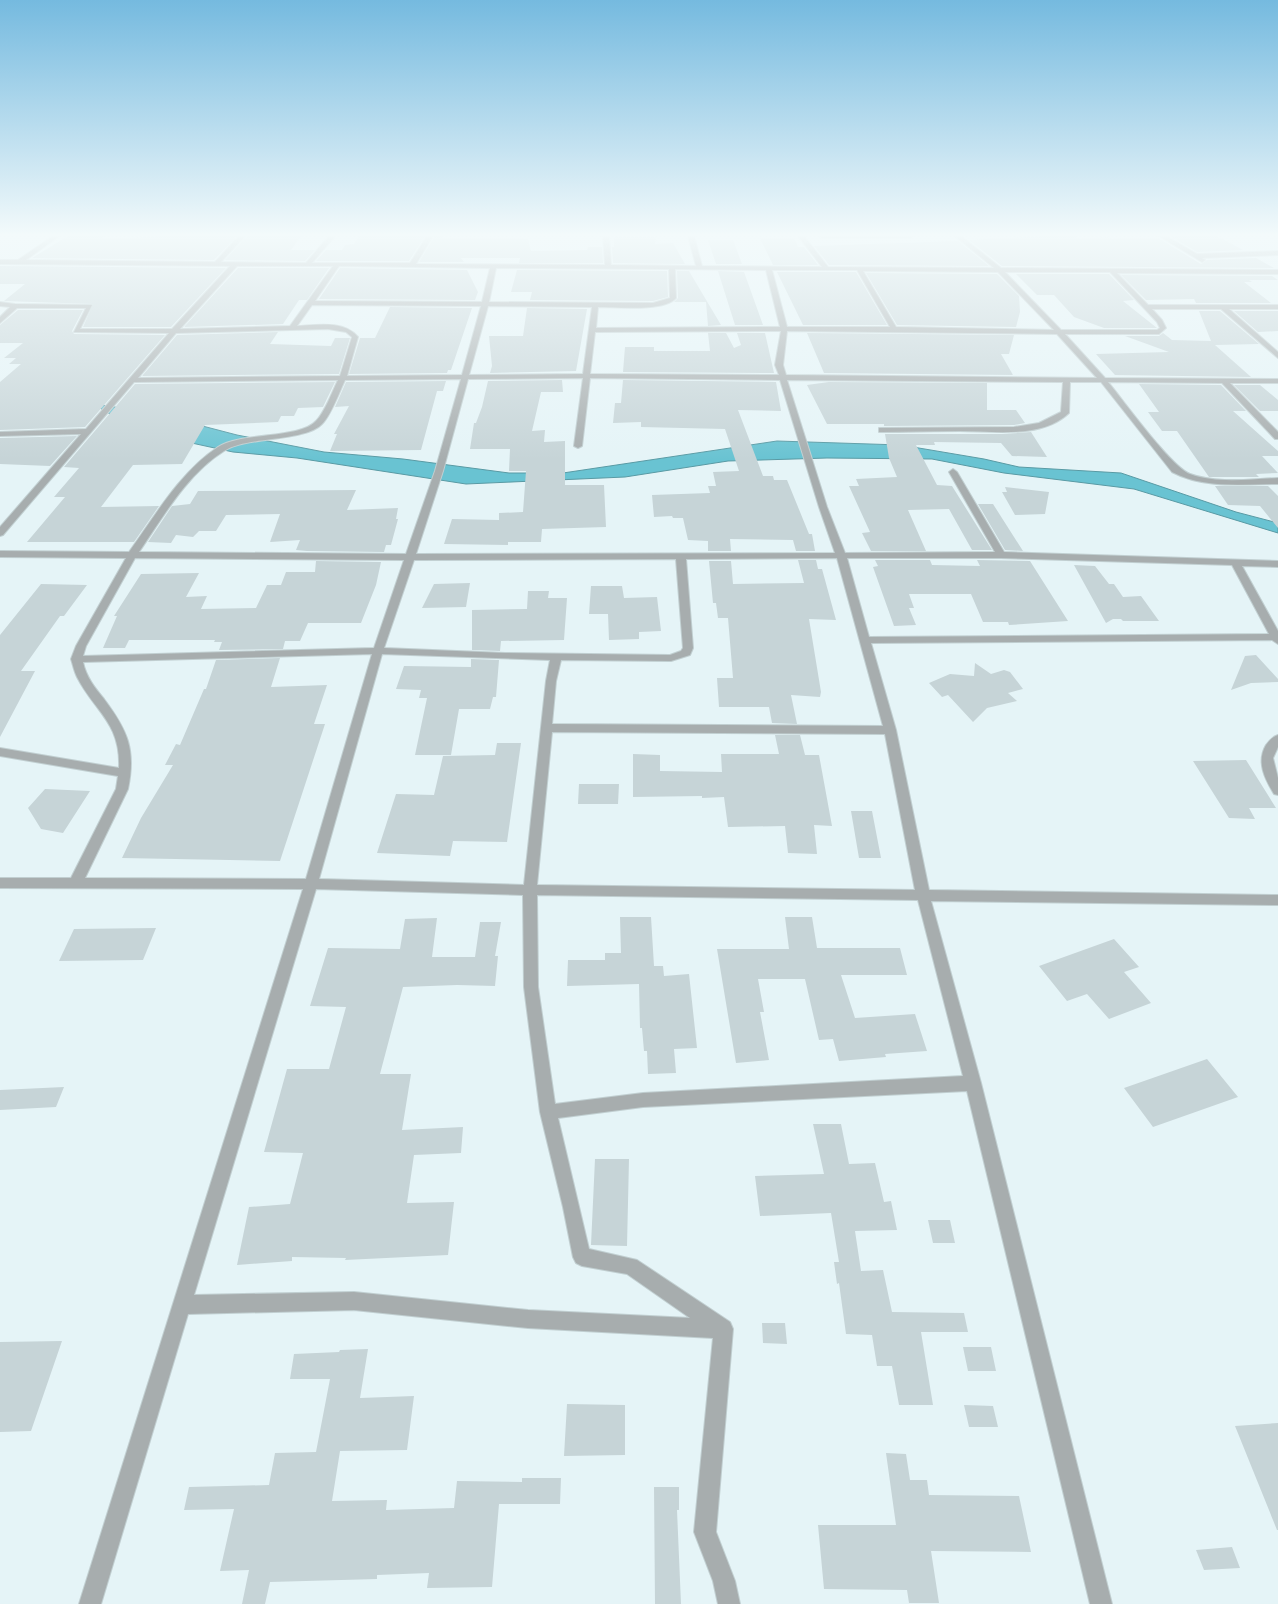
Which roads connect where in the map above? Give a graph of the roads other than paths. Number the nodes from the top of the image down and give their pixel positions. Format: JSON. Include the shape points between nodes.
{"nodes":[{"id":1,"x":10,"y":311,"type":"edge"},
{"id":2,"x":87,"y":311,"type":"edge"},
{"id":3,"x":193,"y":311,"type":"edge"},
{"id":4,"x":304,"y":311,"type":"edge"},
{"id":5,"x":483,"y":311,"type":"edge"},
{"id":6,"x":594,"y":311,"type":"edge"},
{"id":7,"x":779,"y":311,"type":"edge"},
{"id":8,"x":884,"y":311,"type":"edge"},
{"id":9,"x":1039,"y":311,"type":"edge"},
{"id":10,"x":1150,"y":311,"type":"edge"},
{"id":11,"x":1227,"y":311,"type":"edge"},
{"id":12,"x":0,"y":321,"type":"edge"},
{"id":13,"x":293,"y":327,"type":"junction"},
{"id":14,"x":894,"y":329,"type":"junction"},
{"id":15,"x":592,"y":330,"type":"junction"},
{"id":16,"x":784,"y":330,"type":"junction"},
{"id":17,"x":1058,"y":331,"type":"junction"},
{"id":18,"x":174,"y":332,"type":"junction"},
{"id":19,"x":1278,"y":356,"type":"edge"},
{"id":20,"x":586,"y":376,"type":"junction"},
{"id":21,"x":466,"y":377,"type":"junction"},
{"id":22,"x":782,"y":377,"type":"junction"},
{"id":23,"x":343,"y":378,"type":"junction"},
{"id":24,"x":1067,"y":379,"type":"junction"},
{"id":25,"x":134,"y":380,"type":"junction"},
{"id":26,"x":1103,"y":380,"type":"junction"},
{"id":27,"x":1224,"y":381,"type":"junction"},
{"id":28,"x":1278,"y":381,"type":"edge"},
{"id":29,"x":882,"y":430,"type":"dead end"},
{"id":30,"x":89,"y":431,"type":"junction"},
{"id":31,"x":0,"y":434,"type":"edge"},
{"id":32,"x":1278,"y":437,"type":"edge"},
{"id":33,"x":578,"y":446,"type":"dead end"},
{"id":34,"x":953,"y":472,"type":"dead end"},
{"id":35,"x":1278,"y":481,"type":"edge"},
{"id":36,"x":0,"y":532,"type":"edge"},
{"id":37,"x":0,"y":554,"type":"edge"},
{"id":38,"x":132,"y":555,"type":"junction"},
{"id":39,"x":841,"y":555,"type":"junction"},
{"id":40,"x":1001,"y":555,"type":"junction"},
{"id":41,"x":680,"y":556,"type":"junction"},
{"id":42,"x":409,"y":557,"type":"junction"},
{"id":43,"x":1235,"y":562,"type":"junction"},
{"id":44,"x":1278,"y":564,"type":"edge"},
{"id":45,"x":1277,"y":639,"type":"edge"},
{"id":46,"x":865,"y":640,"type":"junction"},
{"id":47,"x":378,"y":651,"type":"junction"},
{"id":48,"x":556,"y":657,"type":"junction"},
{"id":49,"x":76,"y":659,"type":"junction"},
{"id":50,"x":546,"y":728,"type":"junction"},
{"id":51,"x":890,"y":730,"type":"junction"},
{"id":52,"x":1278,"y":739,"type":"edge"},
{"id":53,"x":0,"y":752,"type":"edge"},
{"id":54,"x":126,"y":772,"type":"junction"},
{"id":55,"x":1278,"y":791,"type":"edge"},
{"id":56,"x":0,"y":883,"type":"edge"},
{"id":57,"x":75,"y":884,"type":"junction"},
{"id":58,"x":311,"y":884,"type":"junction"},
{"id":59,"x":530,"y":890,"type":"junction"},
{"id":60,"x":923,"y":895,"type":"junction"},
{"id":61,"x":1278,"y":900,"type":"edge"},
{"id":62,"x":972,"y":1083,"type":"junction"},
{"id":63,"x":548,"y":1112,"type":"junction"},
{"id":64,"x":182,"y":1306,"type":"junction"},
{"id":65,"x":723,"y":1329,"type":"junction"},
{"id":66,"x":90,"y":1604,"type":"edge"},
{"id":67,"x":729,"y":1604,"type":"edge"},
{"id":68,"x":1101,"y":1604,"type":"edge"}],
"edges":[{"from":1,"to":12,"type":"street"},
{"from":2,"to":18,"type":"street","via":[[76,331]]},
{"from":3,"to":18,"type":"street"},
{"from":4,"to":13,"type":"street"},
{"from":5,"to":21,"type":"street"},
{"from":6,"to":15,"type":"street"},
{"from":7,"to":16,"type":"street"},
{"from":8,"to":14,"type":"street"},
{"from":9,"to":17,"type":"street"},
{"from":10,"to":17,"type":"street","via":[[1162,324],[1159,332]]},
{"from":11,"to":19,"type":"street"},
{"from":13,"to":18,"type":"street"},
{"from":13,"to":23,"type":"street","via":[[341,327],[352,333],[355,337]]},
{"from":14,"to":16,"type":"street"},
{"from":14,"to":17,"type":"street"},
{"from":15,"to":16,"type":"street"},
{"from":15,"to":20,"type":"street"},
{"from":16,"to":22,"type":"street","via":[[785,341],[779,359]]},
{"from":17,"to":26,"type":"street"},
{"from":18,"to":25,"type":"street"},
{"from":20,"to":21,"type":"street"},
{"from":20,"to":22,"type":"street"},
{"from":20,"to":33,"type":"street"},
{"from":21,"to":23,"type":"street"},
{"from":21,"to":42,"type":"street","via":[[439,471]]},
{"from":22,"to":24,"type":"street"},
{"from":22,"to":39,"type":"street","via":[[822,507]]},
{"from":23,"to":25,"type":"street"},
{"from":23,"to":38,"type":"street","via":[[318,423],[302,431],[235,442],[201,464],[172,498]]},
{"from":24,"to":26,"type":"street"},
{"from":24,"to":29,"type":"street","via":[[1064,413],[1049,422],[1011,428]]},
{"from":25,"to":30,"type":"street"},
{"from":26,"to":27,"type":"street"},
{"from":26,"to":35,"type":"street","via":[[1180,473],[1212,480]]},
{"from":27,"to":28,"type":"street"},
{"from":27,"to":32,"type":"street"},
{"from":30,"to":31,"type":"street"},
{"from":30,"to":36,"type":"street"},
{"from":34,"to":40,"type":"street"},
{"from":37,"to":38,"type":"street"},
{"from":38,"to":42,"type":"street"},
{"from":38,"to":49,"type":"street"},
{"from":39,"to":40,"type":"street"},
{"from":39,"to":41,"type":"street"},
{"from":39,"to":46,"type":"street"},
{"from":40,"to":43,"type":"street"},
{"from":41,"to":42,"type":"street"},
{"from":41,"to":48,"type":"street","via":[[689,644],[686,653],[670,658]]},
{"from":42,"to":47,"type":"street"},
{"from":43,"to":44,"type":"street"},
{"from":43,"to":45,"type":"street"},
{"from":45,"to":46,"type":"street"},
{"from":46,"to":51,"type":"street"},
{"from":47,"to":48,"type":"street"},
{"from":47,"to":49,"type":"street"},
{"from":47,"to":58,"type":"street"},
{"from":48,"to":50,"type":"street"},
{"from":49,"to":54,"type":"street","via":[[80,677],[103,704],[121,734]]},
{"from":50,"to":51,"type":"street"},
{"from":50,"to":59,"type":"street"},
{"from":51,"to":60,"type":"street"},
{"from":52,"to":55,"type":"street","via":[[1268,749],[1266,759]]},
{"from":53,"to":54,"type":"street"},
{"from":54,"to":57,"type":"street","via":[[122,789]]},
{"from":56,"to":57,"type":"street"},
{"from":57,"to":58,"type":"street"},
{"from":58,"to":59,"type":"street"},
{"from":58,"to":64,"type":"street"},
{"from":59,"to":60,"type":"street"},
{"from":59,"to":63,"type":"street","via":[[531,988]]},
{"from":60,"to":61,"type":"street"},
{"from":60,"to":62,"type":"street"},
{"from":62,"to":63,"type":"street","via":[[643,1100]]},
{"from":62,"to":68,"type":"street"},
{"from":63,"to":65,"type":"street","via":[[582,1257],[631,1266]]},
{"from":64,"to":65,"type":"street","via":[[354,1301],[528,1320]]},
{"from":64,"to":66,"type":"street"},
{"from":65,"to":67,"type":"street","via":[[705,1532],[724,1580]]}]}
